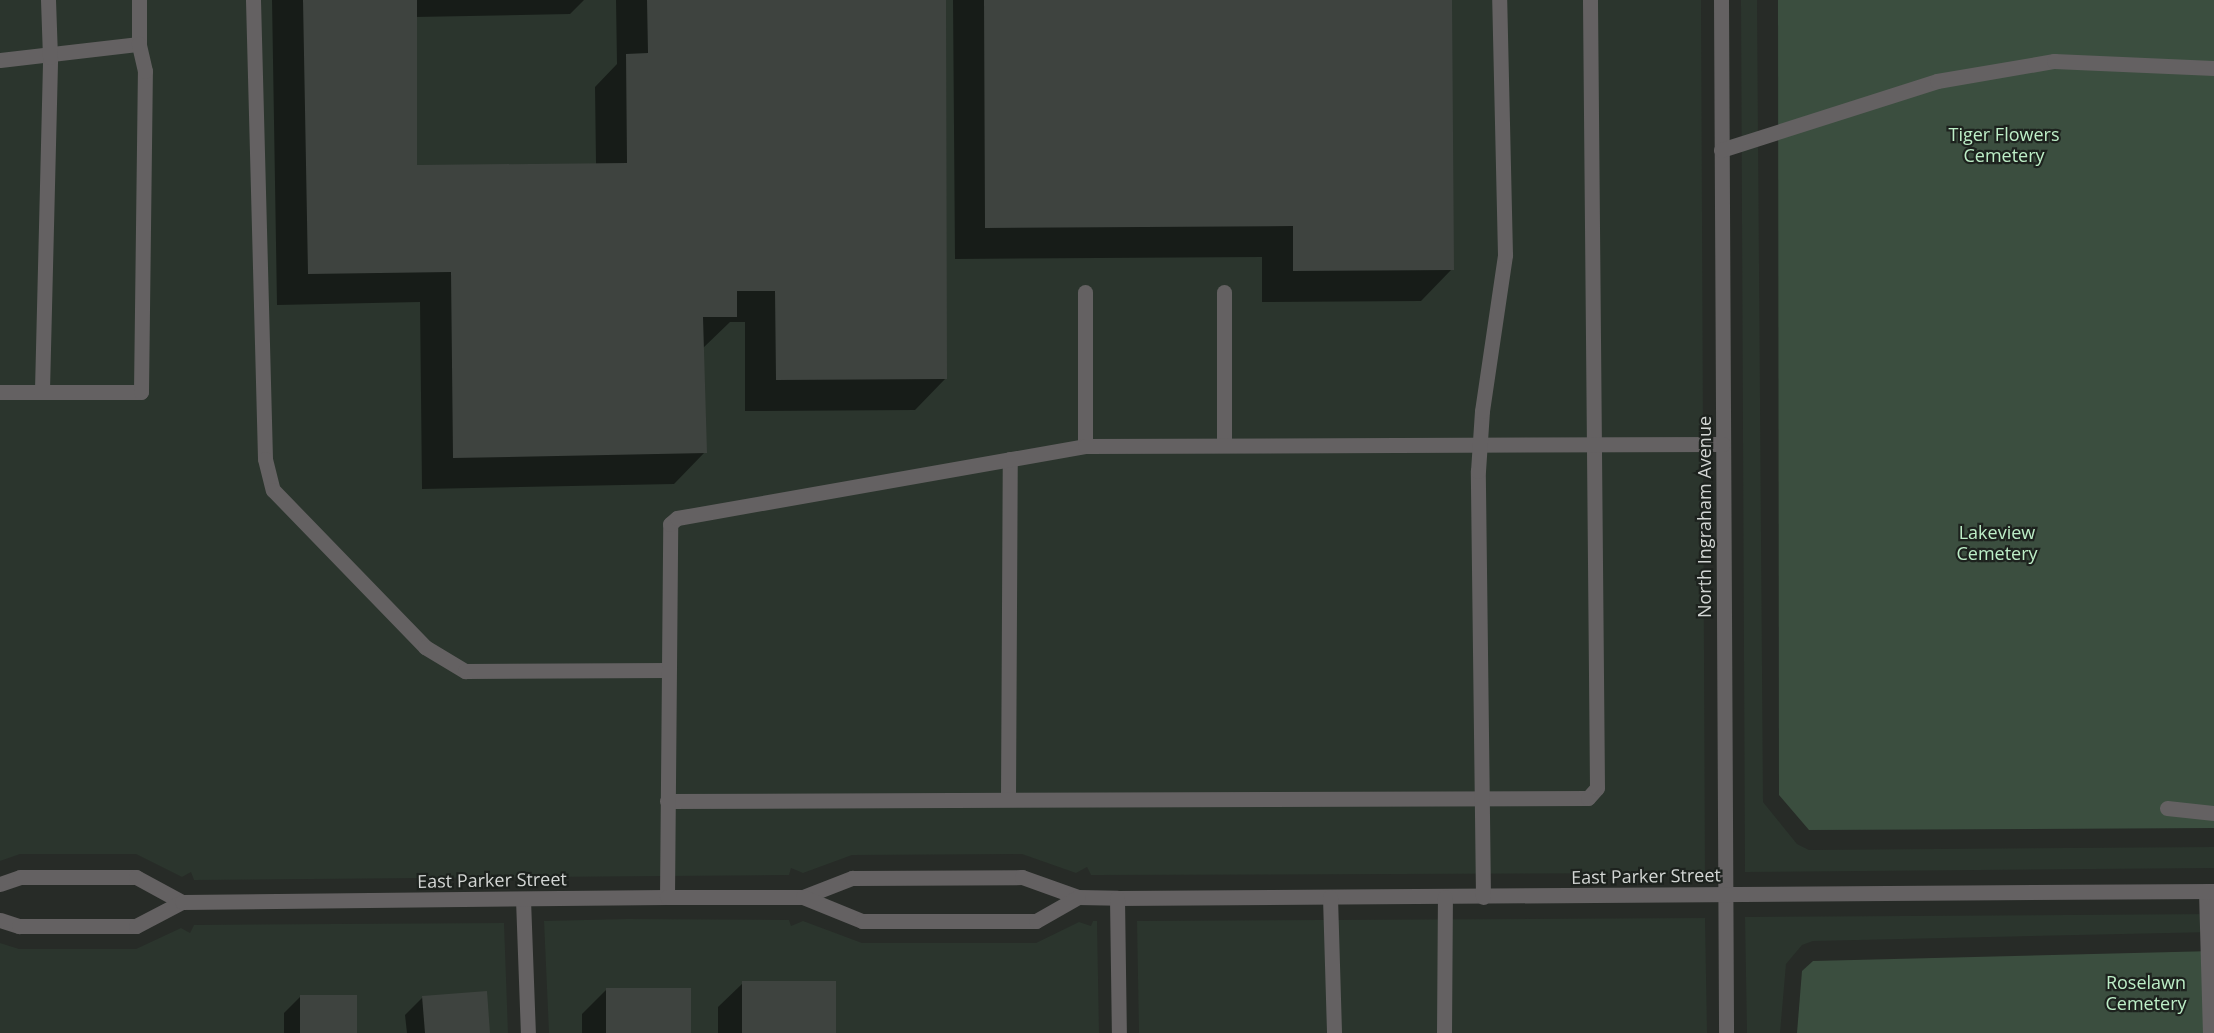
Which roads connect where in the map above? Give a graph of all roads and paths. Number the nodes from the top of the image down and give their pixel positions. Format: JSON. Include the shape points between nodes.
{"nodes":[{"id":1,"x":48,"y":0,"type":"edge"},
{"id":2,"x":139,"y":0,"type":"edge"},
{"id":3,"x":253,"y":0,"type":"edge"},
{"id":4,"x":1500,"y":0,"type":"edge"},
{"id":5,"x":1590,"y":0,"type":"edge"},
{"id":6,"x":1721,"y":0,"type":"edge"},
{"id":7,"x":139,"y":44,"type":"junction"},
{"id":8,"x":51,"y":57,"type":"junction"},
{"id":9,"x":0,"y":60,"type":"edge"},
{"id":10,"x":2214,"y":68,"type":"edge"},
{"id":11,"x":1721,"y":150,"type":"junction"},
{"id":12,"x":1084,"y":292,"type":"dead end"},
{"id":13,"x":1224,"y":292,"type":"dead end"},
{"id":14,"x":42,"y":390,"type":"junction"},
{"id":15,"x":0,"y":392,"type":"edge"},
{"id":16,"x":1482,"y":444,"type":"junction"},
{"id":17,"x":1594,"y":444,"type":"junction"},
{"id":18,"x":1723,"y":444,"type":"junction"},
{"id":19,"x":1224,"y":445,"type":"junction"},
{"id":20,"x":1084,"y":446,"type":"junction"},
{"id":21,"x":1010,"y":459,"type":"junction"},
{"id":22,"x":667,"y":669,"type":"junction"},
{"id":23,"x":1482,"y":798,"type":"junction"},
{"id":24,"x":1008,"y":799,"type":"junction"},
{"id":25,"x":667,"y":801,"type":"junction"},
{"id":26,"x":2167,"y":808,"type":"dead end"},
{"id":27,"x":2214,"y":813,"type":"edge"},
{"id":28,"x":0,"y":884,"type":"edge"},
{"id":29,"x":2210,"y":891,"type":"edge"},
{"id":30,"x":1725,"y":895,"type":"junction"},
{"id":31,"x":667,"y":897,"type":"junction"},
{"id":32,"x":803,"y":897,"type":"junction"},
{"id":33,"x":1078,"y":897,"type":"junction"},
{"id":34,"x":1330,"y":897,"type":"junction"},
{"id":35,"x":1445,"y":897,"type":"junction"},
{"id":36,"x":1483,"y":897,"type":"junction"},
{"id":37,"x":1117,"y":898,"type":"junction"},
{"id":38,"x":523,"y":899,"type":"junction"},
{"id":39,"x":182,"y":903,"type":"junction"},
{"id":40,"x":0,"y":920,"type":"edge"},
{"id":41,"x":528,"y":1033,"type":"edge"},
{"id":42,"x":1119,"y":1033,"type":"edge"},
{"id":43,"x":1334,"y":1033,"type":"edge"},
{"id":44,"x":1444,"y":1033,"type":"edge"},
{"id":45,"x":1726,"y":1033,"type":"edge"},
{"id":46,"x":2210,"y":1033,"type":"edge"}],
"edges":[{"from":1,"to":8,"type":"street"},
{"from":2,"to":7,"type":"street"},
{"from":3,"to":22,"type":"street","via":[[265,459],[273,490],[425,647],[465,671]]},
{"from":4,"to":16,"type":"street","via":[[1505,255],[1482,411]]},
{"from":5,"to":17,"type":"street"},
{"from":6,"to":11,"type":"street","name":"North Ingraham Avenue"},
{"from":7,"to":8,"type":"street"},
{"from":7,"to":14,"type":"street","via":[[145,70],[141,392]]},
{"from":8,"to":9,"type":"street"},
{"from":8,"to":14,"type":"street"},
{"from":10,"to":11,"type":"street","via":[[2054,62],[1972,75],[1937,81]]},
{"from":11,"to":18,"type":"street","name":"North Ingraham Avenue"},
{"from":12,"to":20,"type":"street"},
{"from":13,"to":19,"type":"street"},
{"from":14,"to":15,"type":"street"},
{"from":16,"to":17,"type":"street"},
{"from":16,"to":19,"type":"street"},
{"from":16,"to":23,"type":"street","via":[[1478,471]]},
{"from":17,"to":18,"type":"street"},
{"from":17,"to":23,"type":"street","via":[[1598,788],[1588,798]]},
{"from":18,"to":30,"type":"street","name":"North Ingraham Avenue"},
{"from":19,"to":20,"type":"street"},
{"from":20,"to":21,"type":"street"},
{"from":21,"to":22,"type":"street","via":[[677,518],[670,524]]},
{"from":21,"to":24,"type":"street"},
{"from":22,"to":25,"type":"street"},
{"from":23,"to":24,"type":"street"},
{"from":23,"to":36,"type":"street"},
{"from":24,"to":25,"type":"street"},
{"from":25,"to":31,"type":"street"},
{"from":26,"to":27,"type":"street"},
{"from":28,"to":39,"type":"street","via":[[20,877],[136,877]]},
{"from":29,"to":30,"type":"street","name":"East Parker Street"},
{"from":29,"to":46,"type":"street"},
{"from":30,"to":36,"type":"street","name":"East Parker Street"},
{"from":30,"to":45,"type":"street","name":"North Ingraham Avenue"},
{"from":31,"to":32,"type":"street","name":"East Parker Street"},
{"from":31,"to":38,"type":"street","name":"East Parker Street"},
{"from":32,"to":33,"type":"street","name":"East Parker Street","via":[[852,878],[1022,877]]},
{"from":32,"to":33,"type":"street","name":"East Parker Street","via":[[862,921],[1036,921]]},
{"from":33,"to":37,"type":"street","name":"East Parker Street"},
{"from":34,"to":35,"type":"street","name":"East Parker Street"},
{"from":34,"to":37,"type":"street","name":"East Parker Street"},
{"from":34,"to":43,"type":"street"},
{"from":35,"to":36,"type":"street","name":"East Parker Street"},
{"from":35,"to":44,"type":"street"},
{"from":37,"to":42,"type":"street"},
{"from":38,"to":39,"type":"street","name":"East Parker Street"},
{"from":38,"to":41,"type":"street"},
{"from":39,"to":40,"type":"street","name":"East Parker Street","via":[[136,926],[19,926]]}]}
